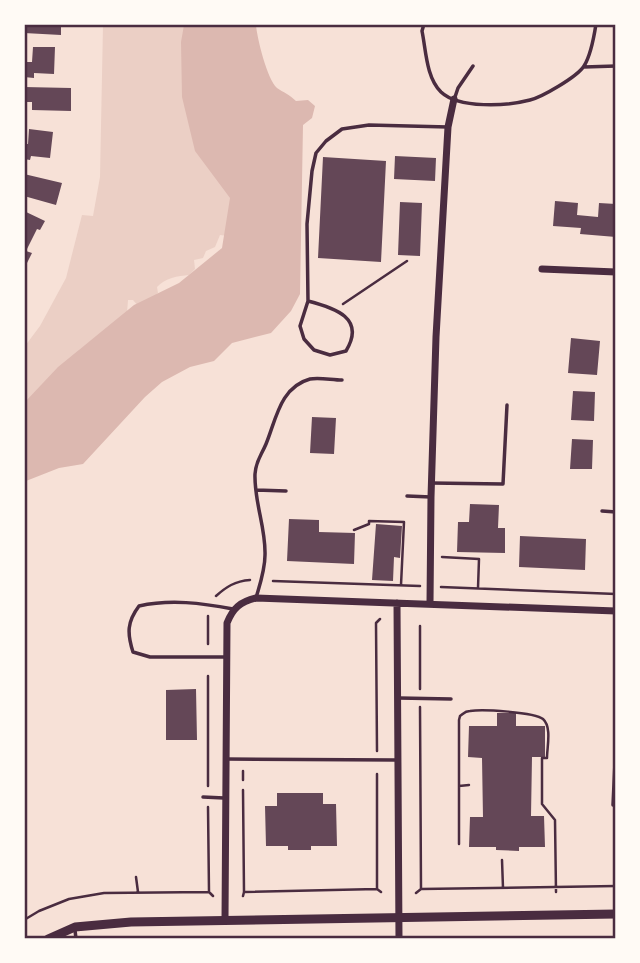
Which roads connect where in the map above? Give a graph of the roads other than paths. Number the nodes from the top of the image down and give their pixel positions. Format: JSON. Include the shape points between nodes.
{"nodes":[{"id":1,"x":424,"y":24,"type":"edge"},
{"id":2,"x":596,"y":24,"type":"edge"},
{"id":3,"x":473,"y":66,"type":"dead end"},
{"id":4,"x":615,"y":66,"type":"edge"},
{"id":5,"x":584,"y":67,"type":"junction"},
{"id":6,"x":454,"y":99,"type":"junction"},
{"id":7,"x":448,"y":127,"type":"junction"},
{"id":8,"x":542,"y":269,"type":"dead end"},
{"id":9,"x":615,"y":272,"type":"edge"},
{"id":10,"x":308,"y":301,"type":"junction"},
{"id":11,"x":342,"y":380,"type":"dead end"},
{"id":12,"x":507,"y":405,"type":"dead end"},
{"id":13,"x":432,"y":483,"type":"junction"},
{"id":14,"x":256,"y":490,"type":"junction"},
{"id":15,"x":286,"y":491,"type":"dead end"},
{"id":16,"x":407,"y":496,"type":"dead end"},
{"id":17,"x":431,"y":497,"type":"junction"},
{"id":18,"x":602,"y":512,"type":"dead end"},
{"id":19,"x":615,"y":512,"type":"edge"},
{"id":20,"x":256,"y":598,"type":"junction"},
{"id":21,"x":397,"y":603,"type":"junction"},
{"id":22,"x":430,"y":604,"type":"junction"},
{"id":23,"x":233,"y":609,"type":"junction"},
{"id":24,"x":615,"y":611,"type":"edge"},
{"id":25,"x":226,"y":657,"type":"junction"},
{"id":26,"x":397,"y":698,"type":"junction"},
{"id":27,"x":451,"y":699,"type":"dead end"},
{"id":28,"x":615,"y":741,"type":"edge"},
{"id":29,"x":226,"y":759,"type":"junction"},
{"id":30,"x":398,"y":760,"type":"junction"},
{"id":31,"x":202,"y":797,"type":"dead end"},
{"id":32,"x":226,"y":798,"type":"junction"},
{"id":33,"x":613,"y":805,"type":"dead end"},
{"id":34,"x":615,"y":914,"type":"edge"},
{"id":35,"x":399,"y":918,"type":"junction"},
{"id":36,"x":225,"y":920,"type":"junction"},
{"id":37,"x":75,"y":928,"type":"junction"},
{"id":38,"x":48,"y":939,"type":"edge"},
{"id":39,"x":76,"y":939,"type":"edge"},
{"id":40,"x":399,"y":939,"type":"edge"}],
"edges":[{"from":1,"to":6,"type":"lane","via":[[431,76],[441,92]]},
{"from":2,"to":5,"type":"lane"},
{"from":3,"to":6,"type":"lane"},
{"from":4,"to":5,"type":"lane"},
{"from":5,"to":6,"type":"lane","via":[[533,100],[494,104]]},
{"from":6,"to":7,"type":"street"},
{"from":7,"to":10,"type":"lane","via":[[342,129],[316,153],[307,224]]},
{"from":7,"to":13,"type":"street"},
{"from":8,"to":9,"type":"street"},
{"from":10,"to":10,"type":"lane","via":[[300,326],[304,339],[314,350],[330,355],[346,351],[354,328],[347,318]]},
{"from":11,"to":14,"type":"lane","via":[[311,379],[295,386],[283,400],[256,463]]},
{"from":12,"to":13,"type":"lane","via":[[503,484]]},
{"from":13,"to":17,"type":"street"},
{"from":14,"to":15,"type":"lane"},
{"from":14,"to":20,"type":"lane","via":[[265,555]]},
{"from":16,"to":17,"type":"lane"},
{"from":17,"to":22,"type":"street"},
{"from":18,"to":19,"type":"lane"},
{"from":20,"to":21,"type":"street"},
{"from":20,"to":23,"type":"street"},
{"from":21,"to":22,"type":"street"},
{"from":21,"to":26,"type":"street"},
{"from":22,"to":24,"type":"street"},
{"from":23,"to":25,"type":"street","via":[[227,623]]},
{"from":23,"to":25,"type":"lane","via":[[157,602],[139,606],[131,616],[128,636],[134,652],[149,657]]},
{"from":25,"to":29,"type":"street"},
{"from":26,"to":27,"type":"lane"},
{"from":26,"to":30,"type":"street"},
{"from":28,"to":33,"type":"lane"},
{"from":29,"to":30,"type":"lane"},
{"from":29,"to":32,"type":"street"},
{"from":30,"to":35,"type":"street"},
{"from":31,"to":32,"type":"lane"},
{"from":32,"to":36,"type":"street"},
{"from":34,"to":35,"type":"street"},
{"from":35,"to":36,"type":"street"},
{"from":35,"to":40,"type":"street"},
{"from":36,"to":37,"type":"street"},
{"from":37,"to":38,"type":"street"},
{"from":37,"to":39,"type":"lane"}]}
